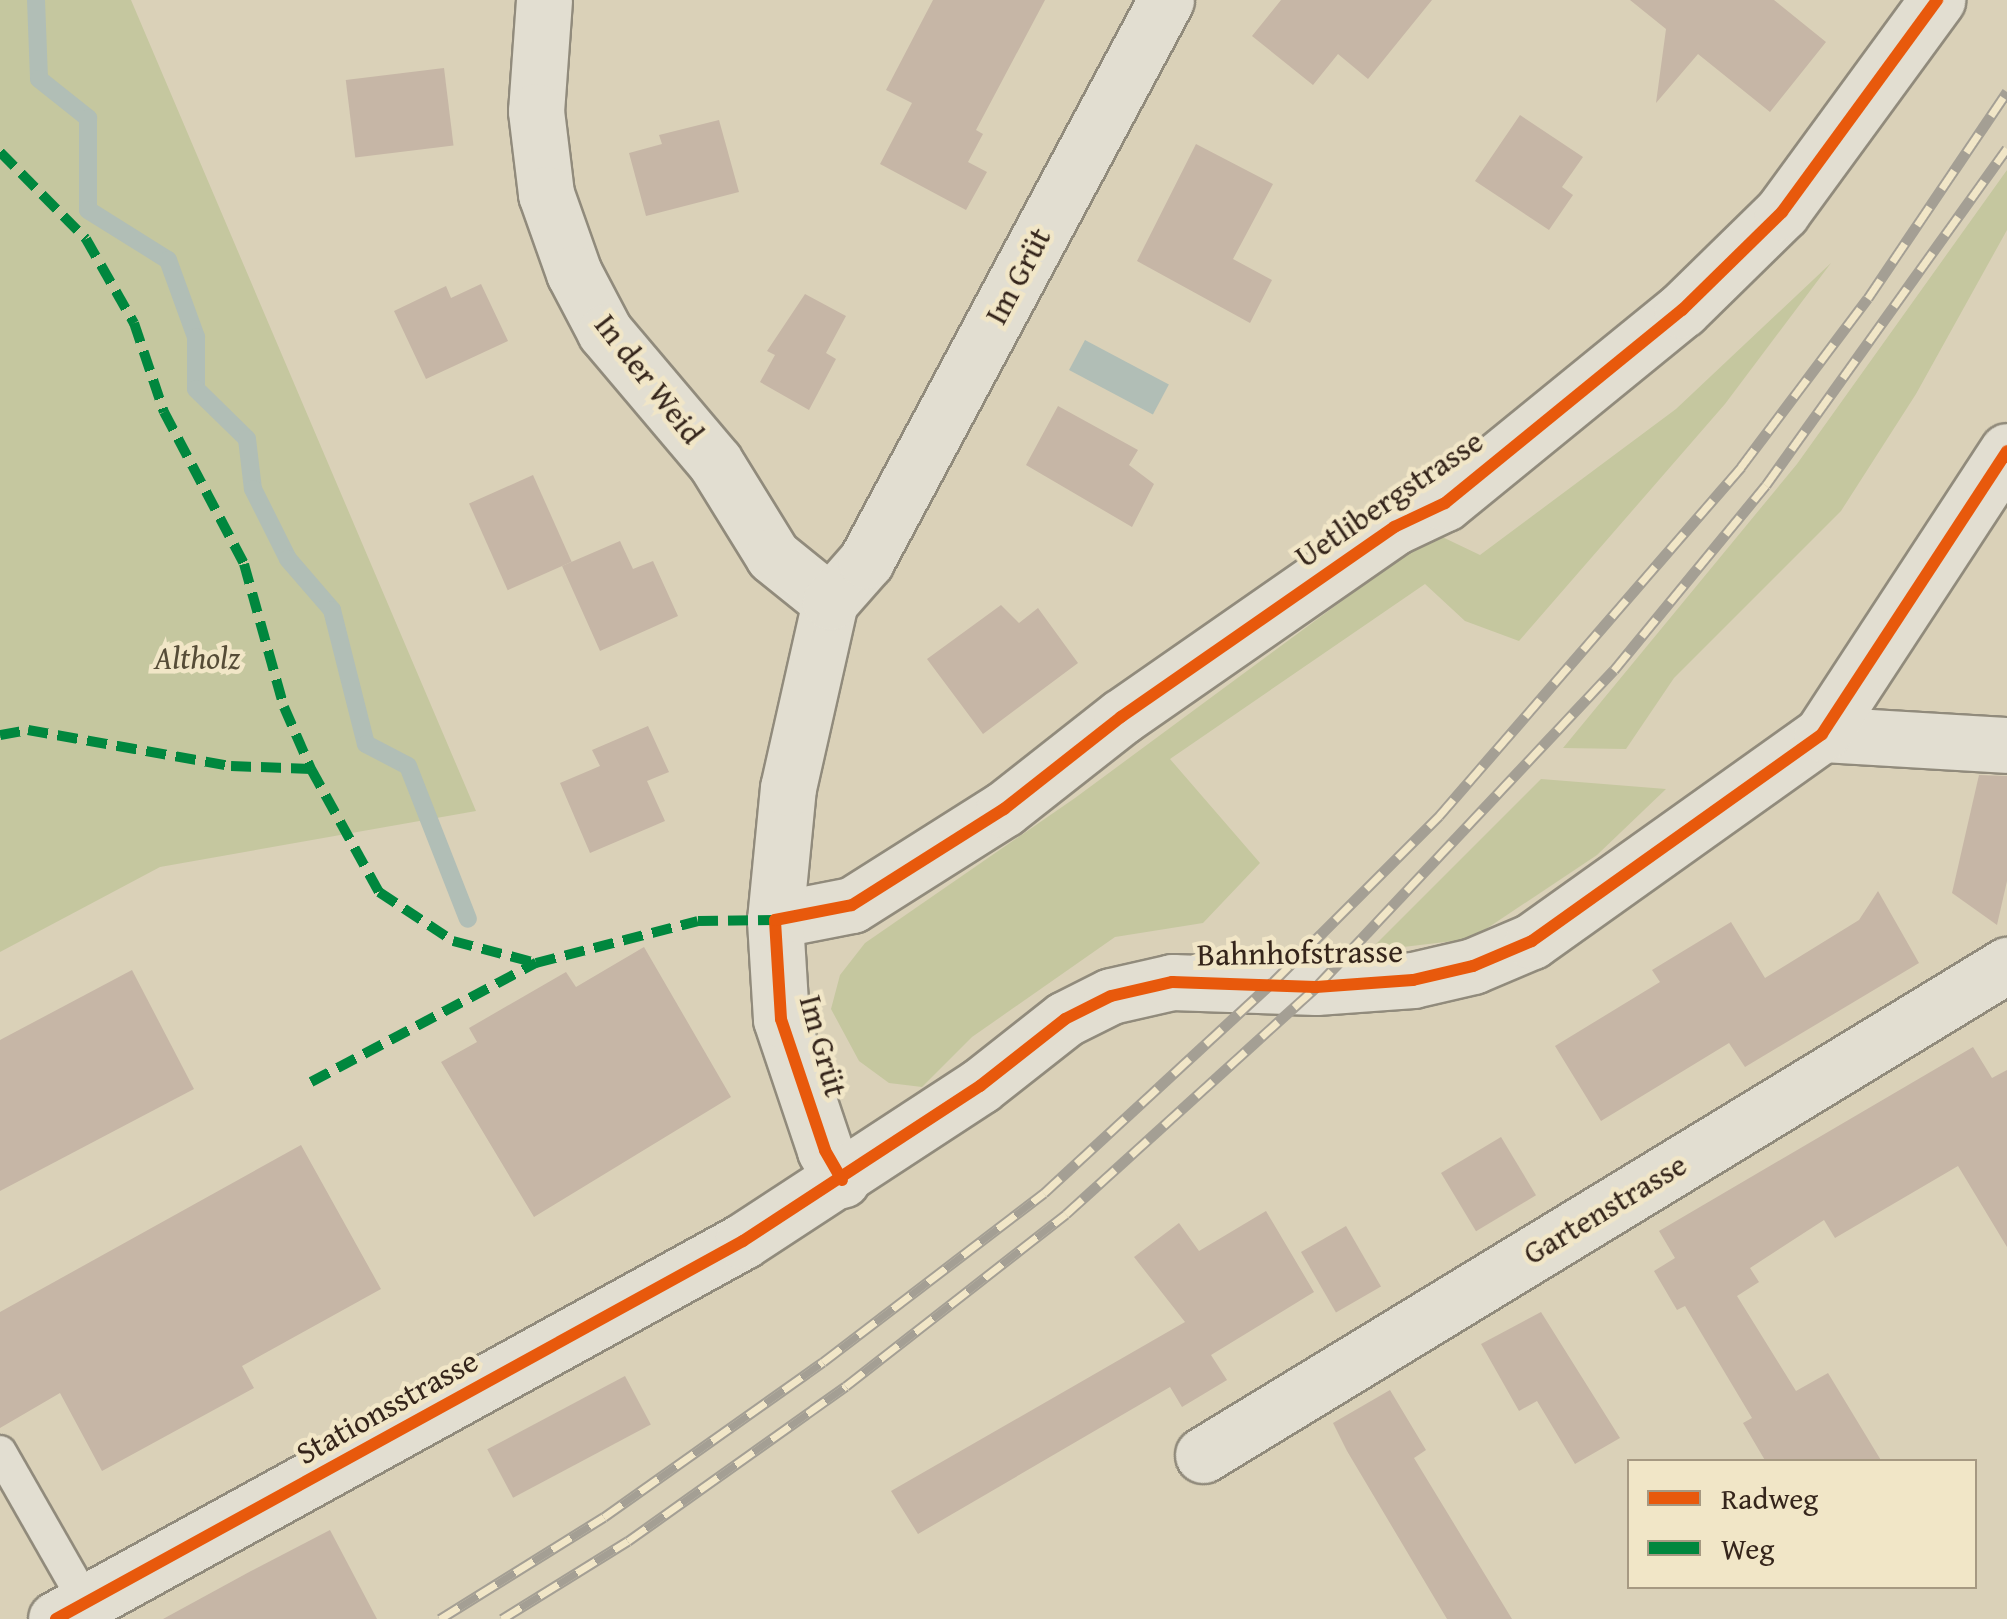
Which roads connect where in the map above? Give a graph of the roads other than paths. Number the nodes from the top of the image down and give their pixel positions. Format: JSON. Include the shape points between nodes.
{"nodes":[{"id":1,"x":544,"y":0,"type":"edge"},
{"id":2,"x":1166,"y":0,"type":"edge"},
{"id":3,"x":1937,"y":0,"type":"edge"},
{"id":4,"x":2007,"y":451,"type":"edge"},
{"id":5,"x":830,"y":602,"type":"junction"},
{"id":6,"x":1822,"y":734,"type":"junction"},
{"id":7,"x":2007,"y":746,"type":"edge"},
{"id":8,"x":774,"y":920,"type":"junction"},
{"id":9,"x":2007,"y":965,"type":"edge"},
{"id":10,"x":842,"y":1180,"type":"junction"},
{"id":11,"x":743,"y":1240,"type":"joint"},
{"id":12,"x":0,"y":1452,"type":"edge"},
{"id":13,"x":1203,"y":1455,"type":"dead end"},
{"id":14,"x":71,"y":1611,"type":"edge"}],
"edges":[{"from":1,"to":5,"type":"street","name":"In der Weid","via":[[536,111],[546,194],[574,274],[605,332],[715,462],[773,556]]},
{"from":2,"to":5,"type":"street","name":"Im Grüt","via":[[866,562]]},
{"from":3,"to":8,"type":"street","name":"Uetlibergstrasse","via":[[1782,212],[1682,310],[1445,502],[1394,527],[1121,717],[1004,809],[852,906]]},
{"from":4,"to":6,"type":"street","name":"Bahnhofstrasse"},
{"from":5,"to":8,"type":"street","name":"Im Grüt","via":[[788,788]]},
{"from":6,"to":7,"type":"street"},
{"from":6,"to":10,"type":"street","name":"Bahnhofstrasse","via":[[1532,941],[1473,966],[1413,980],[1316,986],[1172,982],[1111,996],[1066,1018]]},
{"from":8,"to":10,"type":"street","name":"Im Grüt","via":[[781,1019],[819,1134]]},
{"from":9,"to":13,"type":"street","name":"Gartenstrasse"},
{"from":10,"to":11,"type":"street","name":"Bahnhofstrasse"},
{"from":11,"to":14,"type":"street","name":"Stationsstrasse"},
{"from":12,"to":14,"type":"lane"}]}
